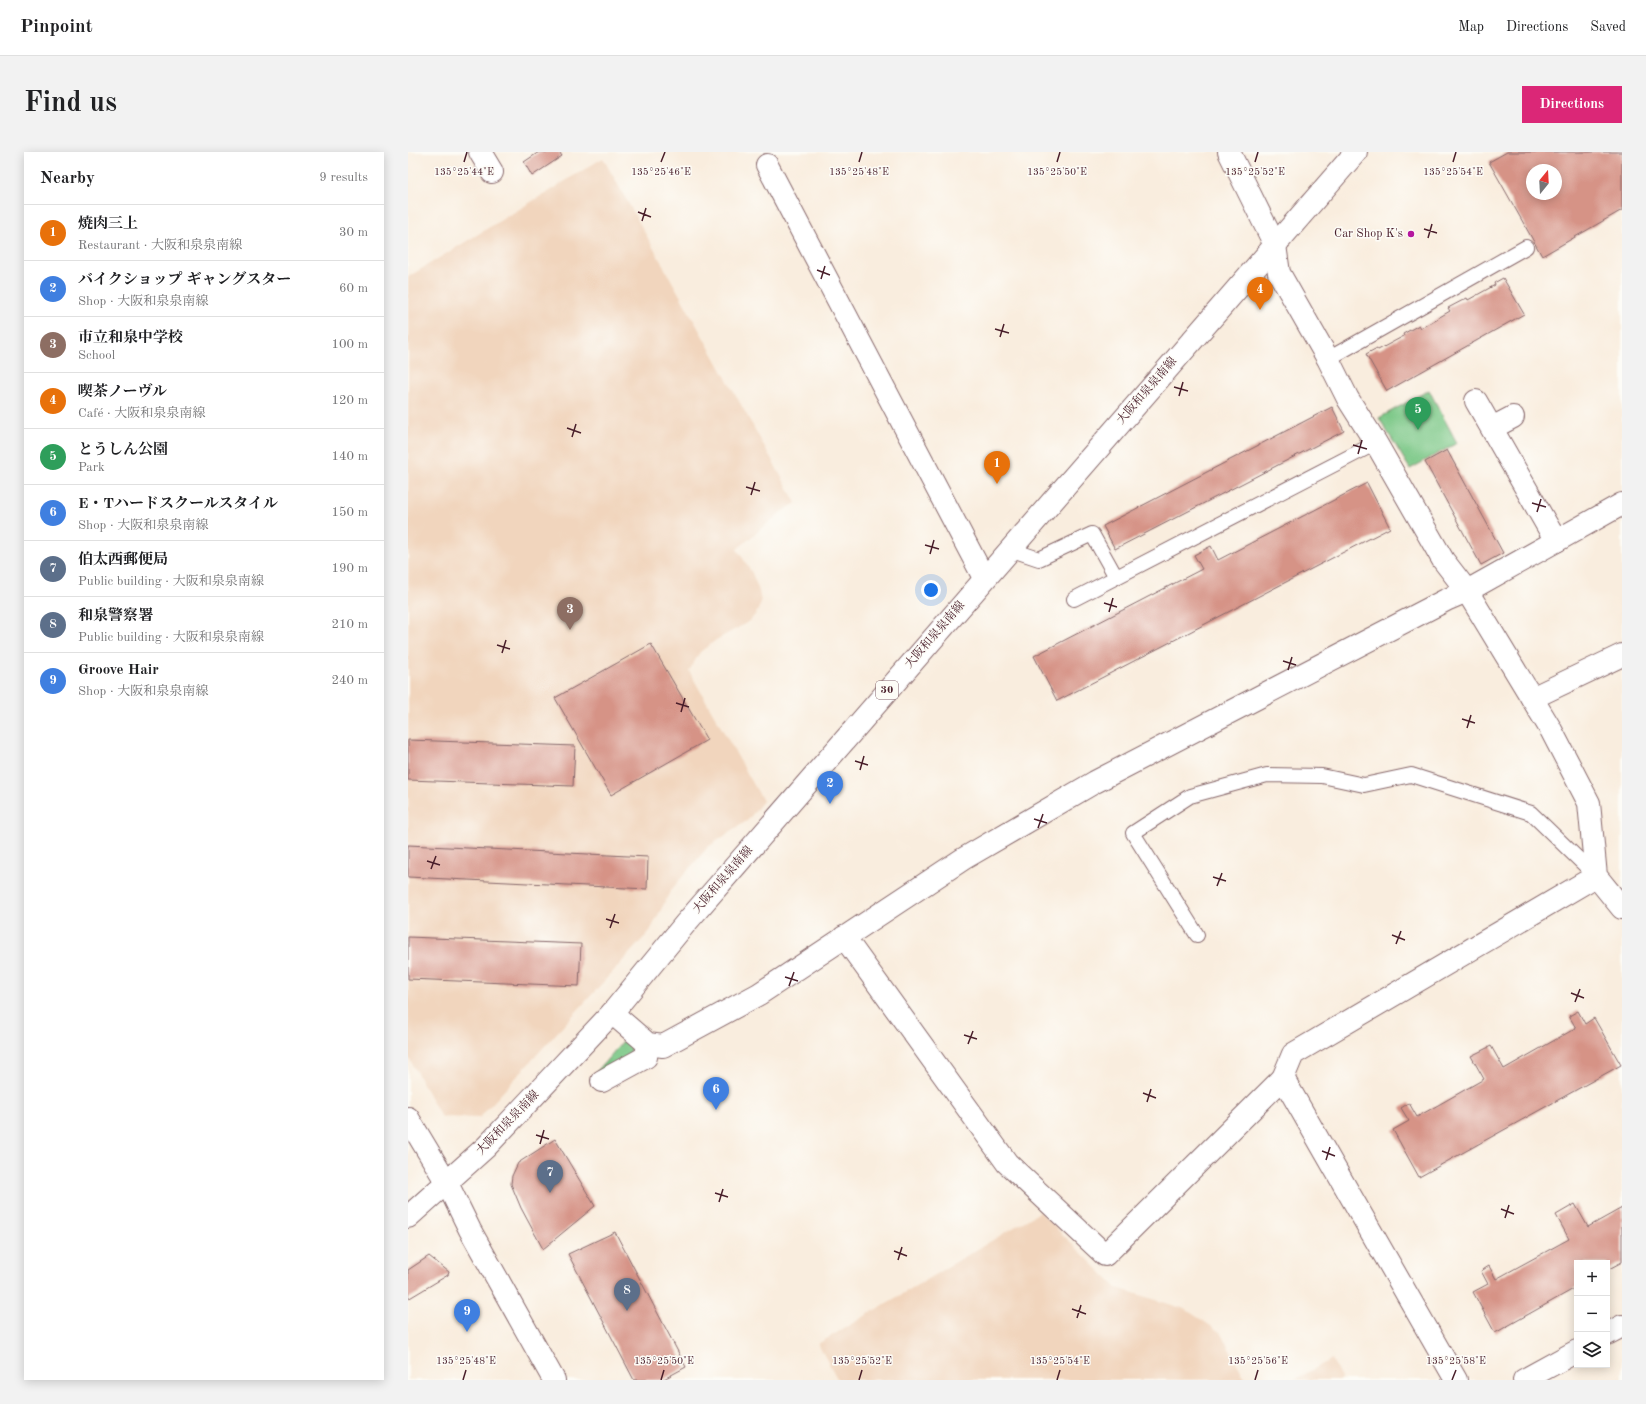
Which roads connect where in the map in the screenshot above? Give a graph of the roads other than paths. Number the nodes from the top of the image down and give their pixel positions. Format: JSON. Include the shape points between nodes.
{"nodes":[{"id":1,"x":480,"y":152,"type":"edge"},
{"id":2,"x":1229,"y":152,"type":"edge"},
{"id":3,"x":1356,"y":152,"type":"edge"},
{"id":4,"x":768,"y":165,"type":"dead end"},
{"id":5,"x":492,"y":172,"type":"dead end"},
{"id":6,"x":1275,"y":245,"type":"junction"},
{"id":7,"x":1526,"y":247,"type":"dead end"},
{"id":8,"x":1328,"y":359,"type":"junction"},
{"id":9,"x":1476,"y":401,"type":"dead end"},
{"id":10,"x":1513,"y":417,"type":"dead end"},
{"id":11,"x":1492,"y":428,"type":"junction"},
{"id":12,"x":1376,"y":443,"type":"junction"},
{"id":13,"x":1622,"y":504,"type":"edge"},
{"id":14,"x":1556,"y":541,"type":"junction"},
{"id":15,"x":1009,"y":549,"type":"junction"},
{"id":16,"x":1116,"y":577,"type":"junction"},
{"id":17,"x":984,"y":578,"type":"junction"},
{"id":18,"x":1467,"y":591,"type":"junction"},
{"id":19,"x":1074,"y":599,"type":"dead end"},
{"id":20,"x":1622,"y":655,"type":"edge"},
{"id":21,"x":1532,"y":698,"type":"junction"},
{"id":22,"x":1596,"y":876,"type":"junction"},
{"id":23,"x":1622,"y":908,"type":"edge"},
{"id":24,"x":1197,"y":935,"type":"dead end"},
{"id":25,"x":844,"y":937,"type":"junction"},
{"id":26,"x":612,"y":1013,"type":"junction"},
{"id":27,"x":648,"y":1044,"type":"junction"},
{"id":28,"x":1283,"y":1078,"type":"junction"},
{"id":29,"x":602,"y":1081,"type":"dead end"},
{"id":30,"x":408,"y":1118,"type":"edge"},
{"id":31,"x":447,"y":1183,"type":"junction"},
{"id":32,"x":408,"y":1217,"type":"edge"},
{"id":33,"x":1622,"y":1326,"type":"edge"},
{"id":34,"x":1610,"y":1332,"type":"edge"},
{"id":35,"x":1574,"y":1353,"type":"edge"},
{"id":36,"x":554,"y":1380,"type":"edge"},
{"id":37,"x":1456,"y":1380,"type":"edge"},
{"id":38,"x":1524,"y":1380,"type":"edge"}],
"edges":[{"from":1,"to":5,"type":"street"},
{"from":2,"to":6,"type":"street"},
{"from":3,"to":6,"type":"street","name":"大阪和泉泉南線","number":"30"},
{"from":4,"to":17,"type":"street"},
{"from":6,"to":8,"type":"street","via":[[1280,273]]},
{"from":6,"to":15,"type":"street","name":"大阪和泉泉南線","number":"30"},
{"from":7,"to":8,"type":"lane"},
{"from":8,"to":12,"type":"street","via":[[1348,399]]},
{"from":9,"to":11,"type":"street"},
{"from":10,"to":11,"type":"street"},
{"from":11,"to":14,"type":"street"},
{"from":12,"to":16,"type":"lane"},
{"from":12,"to":18,"type":"street","via":[[1443,560]]},
{"from":13,"to":14,"type":"street"},
{"from":14,"to":18,"type":"street"},
{"from":15,"to":16,"type":"lane","via":[[1039,559],[1092,534]]},
{"from":15,"to":17,"type":"street","name":"大阪和泉泉南線","number":"30"},
{"from":16,"to":19,"type":"lane"},
{"from":17,"to":26,"type":"street","name":"大阪和泉泉南線","number":"30","via":[[685,924]]},
{"from":18,"to":21,"type":"street"},
{"from":18,"to":25,"type":"street","via":[[1095,782],[963,859]]},
{"from":20,"to":21,"type":"street"},
{"from":21,"to":22,"type":"street","via":[[1589,803]]},
{"from":22,"to":23,"type":"street"},
{"from":22,"to":24,"type":"lane","via":[[1531,813],[1411,775],[1364,785],[1322,776],[1267,775],[1190,796],[1133,833]]},
{"from":22,"to":28,"type":"street","via":[[1293,1054]]},
{"from":25,"to":27,"type":"street","via":[[759,994],[663,1046]]},
{"from":25,"to":28,"type":"street","via":[[1007,1163],[1105,1255]]},
{"from":26,"to":27,"type":"street"},
{"from":26,"to":31,"type":"street","name":"大阪和泉泉南線","number":"30","via":[[486,1147]]},
{"from":27,"to":29,"type":"street","via":[[646,1057]]},
{"from":28,"to":37,"type":"street"},
{"from":30,"to":31,"type":"street"},
{"from":31,"to":32,"type":"street","name":"大阪和泉泉南線","number":"30"},
{"from":31,"to":36,"type":"street","via":[[470,1230]]},
{"from":33,"to":34,"type":"street"},
{"from":35,"to":38,"type":"street"}]}
